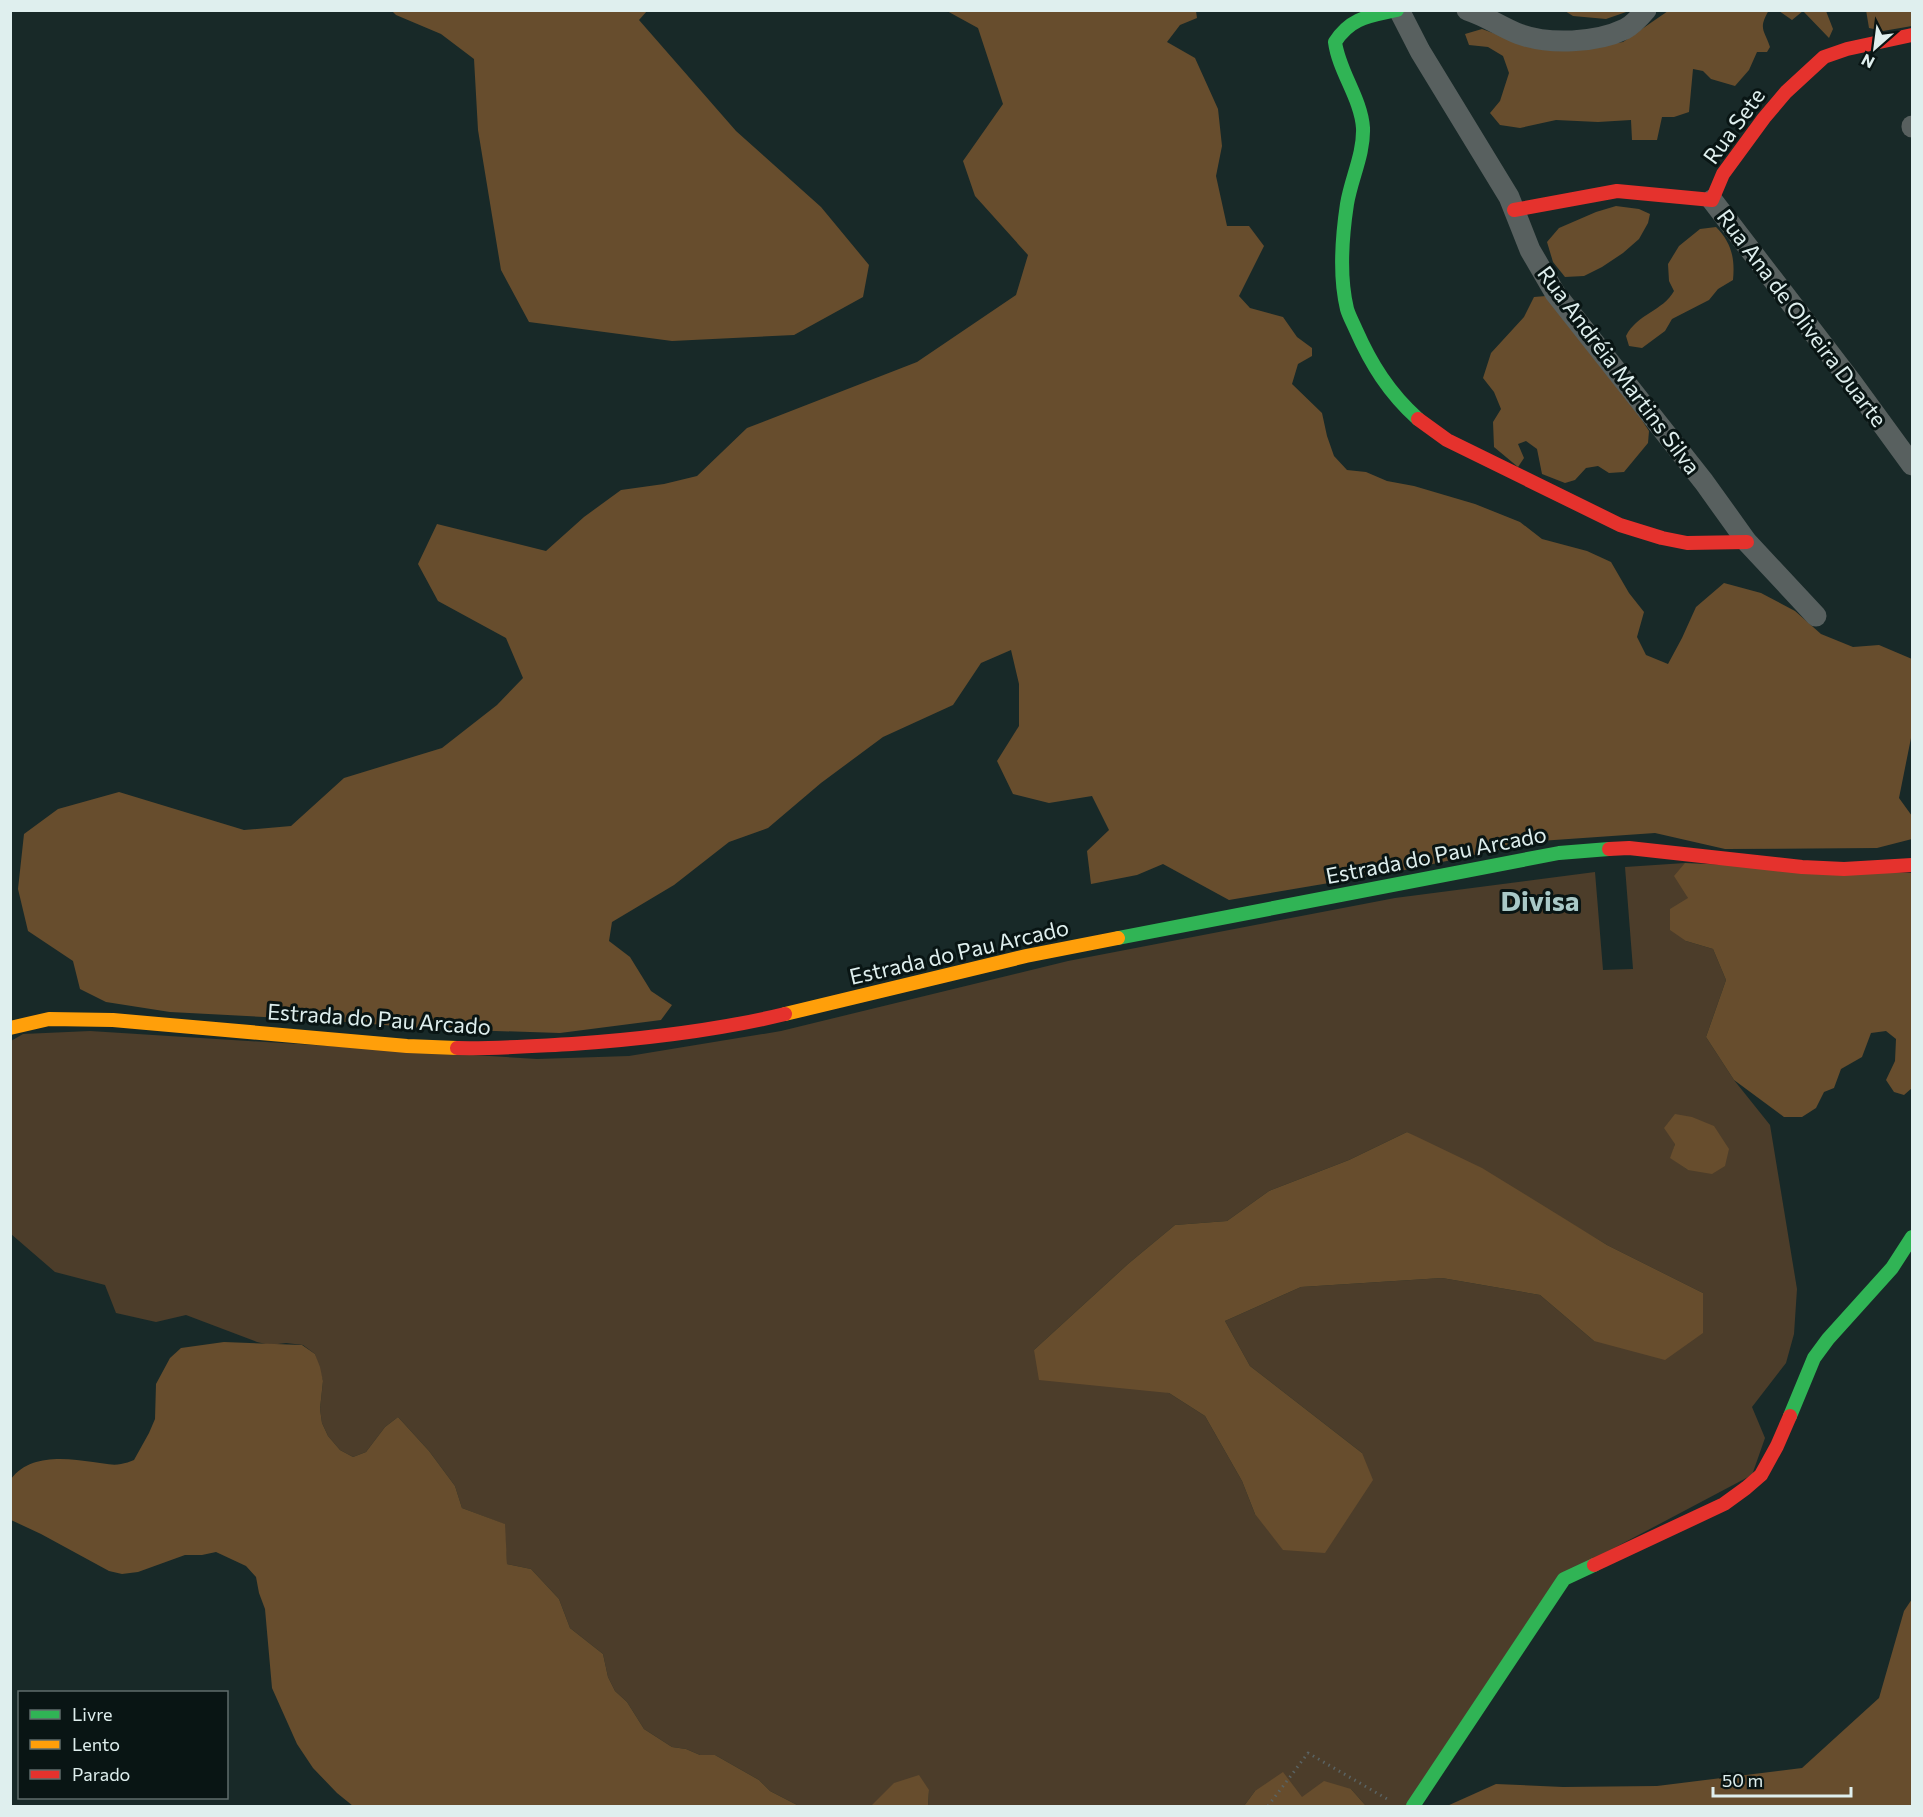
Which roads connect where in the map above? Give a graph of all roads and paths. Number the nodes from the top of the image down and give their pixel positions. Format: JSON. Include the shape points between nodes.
{"nodes":[{"id":1,"x":1398,"y":10,"type":"edge"},
{"id":2,"x":1467,"y":10,"type":"edge"},
{"id":3,"x":1646,"y":10,"type":"edge"},
{"id":4,"x":1912,"y":35,"type":"edge"},
{"id":5,"x":1712,"y":200,"type":"junction"},
{"id":6,"x":1514,"y":210,"type":"junction"},
{"id":7,"x":1912,"y":465,"type":"edge"},
{"id":8,"x":1747,"y":542,"type":"junction"},
{"id":9,"x":1816,"y":616,"type":"dead end"},
{"id":10,"x":1912,"y":865,"type":"edge"},
{"id":11,"x":10,"y":1028,"type":"edge"},
{"id":12,"x":1912,"y":1237,"type":"edge"},
{"id":13,"x":1390,"y":1801,"type":"dead end"},
{"id":14,"x":1269,"y":1806,"type":"edge"},
{"id":15,"x":1413,"y":1806,"type":"edge"}],
"edges":[{"from":1,"to":6,"type":"street","name":"Rua Andréia Martins Silva"},
{"from":1,"to":8,"type":"street","via":[[1347,25],[1335,42],[1338,62],[1363,125],[1346,212],[1347,309],[1378,376],[1423,425],[1447,440],[1620,525],[1687,543]]},
{"from":2,"to":3,"type":"street","via":[[1522,35],[1574,41],[1604,38],[1627,28]]},
{"from":4,"to":5,"type":"street","name":"Rua Sete","via":[[1824,57],[1764,118],[1723,174]]},
{"from":5,"to":6,"type":"street","name":"Rua Sete","via":[[1617,191]]},
{"from":5,"to":7,"type":"street","name":"Rua Ana de Oliveira Duarte"},
{"from":6,"to":8,"type":"street","name":"Rua Andréia Martins Silva","via":[[1530,250],[1555,293]]},
{"from":8,"to":9,"type":"street","name":"Rua Andréia Martins Silva"},
{"from":10,"to":11,"type":"street","name":"Estrada do Pau Arcado","via":[[1802,867],[1629,848],[1559,853],[1026,956],[745,1024],[639,1039],[491,1048],[407,1046],[113,1020],[49,1019]]},
{"from":12,"to":15,"type":"street","via":[[1892,1268],[1814,1358],[1761,1475],[1724,1504],[1564,1579]]},
{"from":13,"to":14,"type":"path","via":[[1308,1753]]}]}
